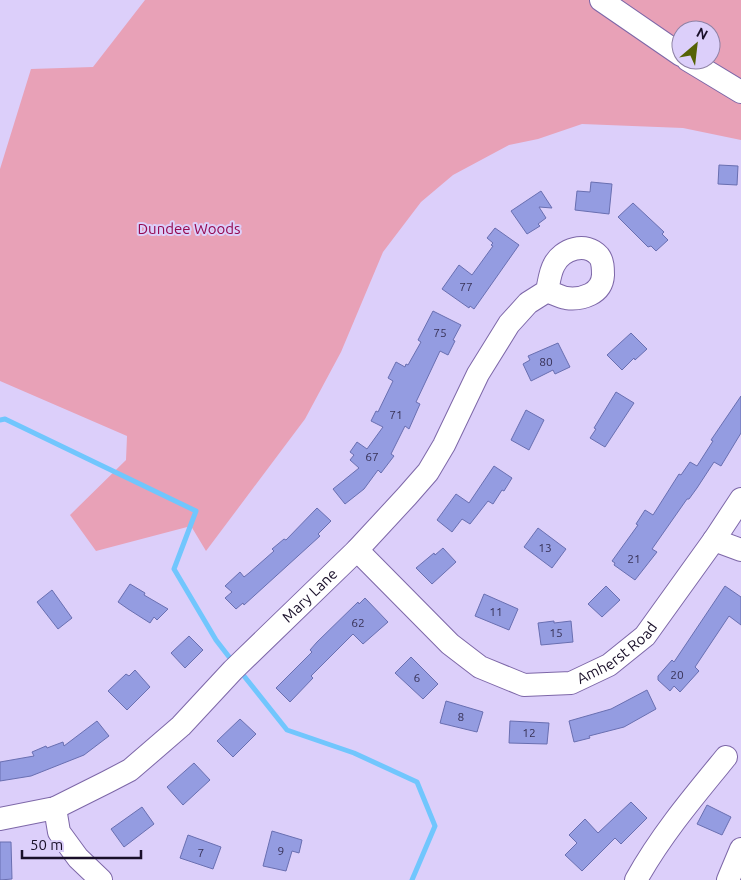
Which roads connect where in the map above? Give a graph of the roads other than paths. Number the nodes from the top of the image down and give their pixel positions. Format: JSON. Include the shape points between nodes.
{"nodes":[{"id":1,"x":601,"y":0,"type":"edge"},
{"id":2,"x":671,"y":48,"type":"edge"},
{"id":3,"x":705,"y":70,"type":"edge"},
{"id":4,"x":741,"y":92,"type":"edge"},
{"id":5,"x":547,"y":291,"type":"dead end"},
{"id":6,"x":741,"y":499,"type":"edge"},
{"id":7,"x":714,"y":540,"type":"junction"},
{"id":8,"x":357,"y":550,"type":"junction"},
{"id":9,"x":741,"y":550,"type":"edge"},
{"id":10,"x":726,"y":757,"type":"dead end"},
{"id":11,"x":55,"y":808,"type":"junction"},
{"id":12,"x":0,"y":819,"type":"edge"},
{"id":13,"x":741,"y":849,"type":"edge"},
{"id":14,"x":101,"y":880,"type":"edge"},
{"id":15,"x":636,"y":880,"type":"edge"},
{"id":16,"x":728,"y":880,"type":"edge"}],
"edges":[{"from":1,"to":2,"type":"street"},
{"from":3,"to":4,"type":"street"},
{"from":5,"to":8,"type":"street","name":"Mary Lane","via":[[528,303],[508,324],[478,374],[428,472]]},
{"from":6,"to":7,"type":"street","name":"Amherst Road"},
{"from":7,"to":8,"type":"street","name":"Amherst Road","via":[[645,636],[609,665],[571,683],[524,684],[480,668],[450,644]]},
{"from":7,"to":9,"type":"street"},
{"from":8,"to":11,"type":"street","name":"Mary Lane","via":[[181,726],[130,770]]},
{"from":10,"to":15,"type":"street","via":[[678,816]]},
{"from":11,"to":12,"type":"street","name":"Mary Lane"},
{"from":11,"to":14,"type":"street","via":[[60,832],[78,858]]},
{"from":13,"to":16,"type":"street"}]}
